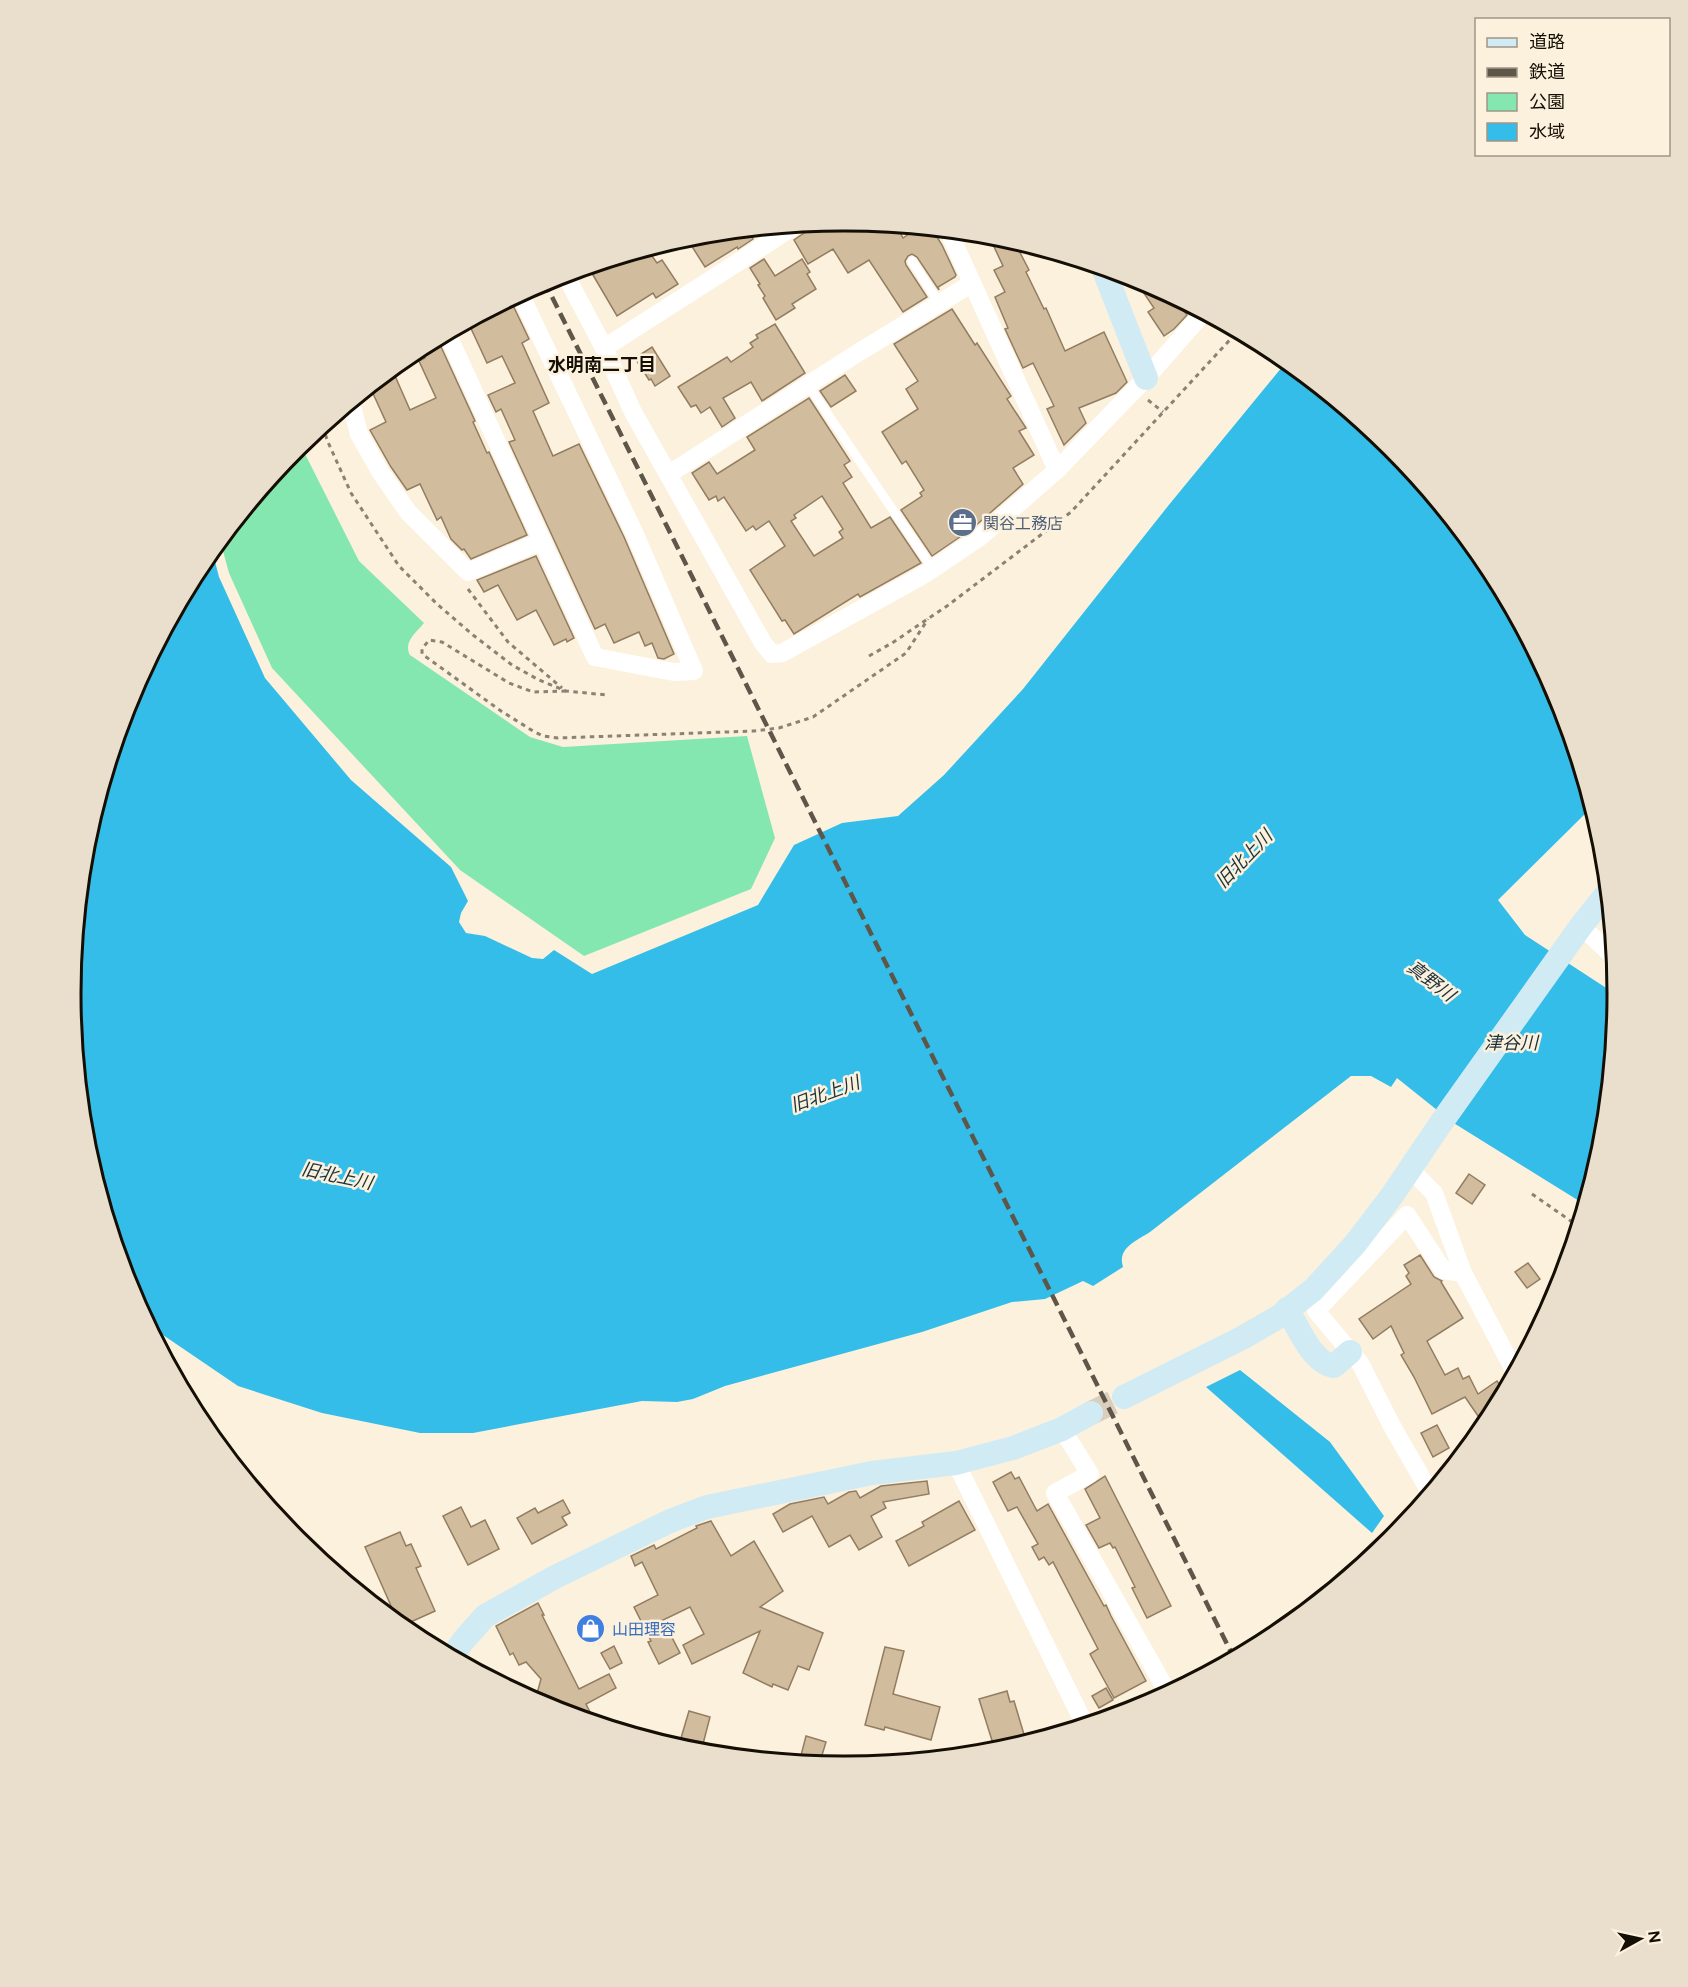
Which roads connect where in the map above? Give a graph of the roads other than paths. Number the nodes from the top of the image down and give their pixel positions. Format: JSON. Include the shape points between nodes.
{"nodes":[{"id":1,"x":782,"y":233,"type":"edge"},
{"id":2,"x":952,"y":238,"type":"edge"},
{"id":3,"x":912,"y":261,"type":"dead end"},
{"id":4,"x":1107,"y":278,"type":"edge"},
{"id":5,"x":569,"y":282,"type":"edge"},
{"id":6,"x":971,"y":284,"type":"junction"},
{"id":7,"x":524,"y":302,"type":"edge"},
{"id":8,"x":939,"y":303,"type":"junction"},
{"id":9,"x":1198,"y":318,"type":"edge"},
{"id":10,"x":450,"y":341,"type":"edge"},
{"id":11,"x":604,"y":348,"type":"junction"},
{"id":12,"x":1146,"y":378,"type":"junction"},
{"id":13,"x":808,"y":385,"type":"junction"},
{"id":14,"x":353,"y":410,"type":"edge"},
{"id":15,"x":1057,"y":471,"type":"junction"},
{"id":16,"x":669,"y":474,"type":"junction"},
{"id":17,"x":542,"y":541,"type":"junction"},
{"id":18,"x":933,"y":569,"type":"junction"},
{"id":19,"x":1601,"y":901,"type":"edge"},
{"id":20,"x":1581,"y":926,"type":"junction"},
{"id":21,"x":1605,"y":949,"type":"edge"},
{"id":22,"x":1410,"y":1169,"type":"junction"},
{"id":23,"x":1462,"y":1272,"type":"junction"},
{"id":24,"x":1287,"y":1310,"type":"junction"},
{"id":25,"x":1350,"y":1352,"type":"junction"},
{"id":26,"x":1511,"y":1364,"type":"edge"},
{"id":27,"x":1124,"y":1397,"type":"tunnel mouth"},
{"id":28,"x":1092,"y":1413,"type":"tunnel mouth"},
{"id":29,"x":1062,"y":1429,"type":"junction"},
{"id":30,"x":956,"y":1463,"type":"junction"},
{"id":31,"x":1427,"y":1486,"type":"edge"},
{"id":32,"x":456,"y":1651,"type":"edge"},
{"id":33,"x":1164,"y":1686,"type":"edge"},
{"id":34,"x":1082,"y":1718,"type":"edge"}],
"edges":[{"from":1,"to":11,"type":"street"},
{"from":2,"to":6,"type":"street"},
{"from":3,"to":8,"type":"lane"},
{"from":4,"to":12,"type":"street"},
{"from":5,"to":11,"type":"street"},
{"from":6,"to":8,"type":"street"},
{"from":6,"to":15,"type":"street"},
{"from":7,"to":17,"type":"street","via":[[634,532],[694,671],[674,672],[595,657]]},
{"from":8,"to":13,"type":"street"},
{"from":9,"to":12,"type":"street"},
{"from":10,"to":17,"type":"street"},
{"from":11,"to":16,"type":"street","via":[[633,412]]},
{"from":12,"to":15,"type":"street"},
{"from":13,"to":16,"type":"street"},
{"from":13,"to":18,"type":"lane"},
{"from":14,"to":17,"type":"street","via":[[359,434],[408,512],[468,572]]},
{"from":15,"to":18,"type":"street","via":[[980,537]]},
{"from":16,"to":18,"type":"street","via":[[772,654],[782,653]]},
{"from":19,"to":20,"type":"street"},
{"from":20,"to":21,"type":"street"},
{"from":20,"to":22,"type":"street"},
{"from":22,"to":23,"type":"street","via":[[1434,1193]]},
{"from":22,"to":24,"type":"street","via":[[1355,1244],[1314,1289]]},
{"from":23,"to":25,"type":"street","via":[[1443,1269],[1407,1215],[1316,1311]]},
{"from":23,"to":26,"type":"street"},
{"from":24,"to":25,"type":"street","via":[[1315,1355],[1327,1365],[1334,1366]]},
{"from":24,"to":27,"type":"street","via":[[1242,1338]]},
{"from":25,"to":31,"type":"street","via":[[1360,1363]]},
{"from":28,"to":29,"type":"street"},
{"from":29,"to":30,"type":"street","via":[[1013,1448]]},
{"from":29,"to":33,"type":"street","via":[[1090,1474],[1055,1493]]},
{"from":30,"to":32,"type":"street","via":[[872,1473],[707,1508],[670,1521],[485,1616]]},
{"from":30,"to":34,"type":"street"}]}
